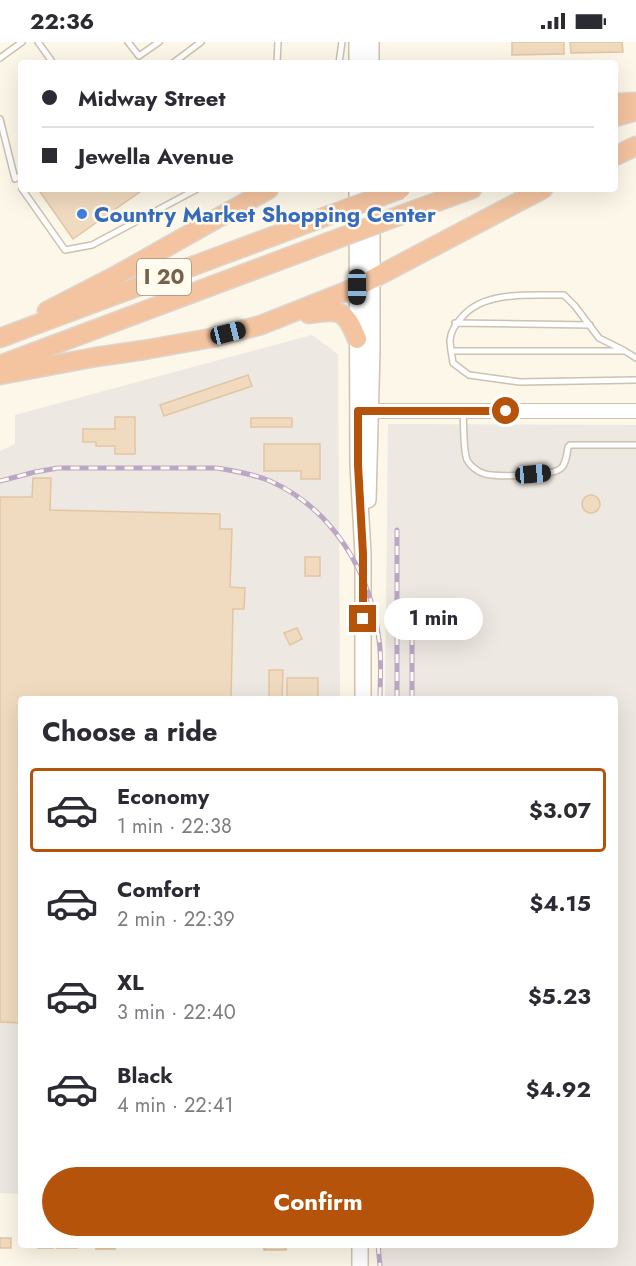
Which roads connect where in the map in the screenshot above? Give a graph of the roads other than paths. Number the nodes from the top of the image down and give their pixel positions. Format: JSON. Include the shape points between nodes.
{"nodes":[{"id":1,"x":22,"y":42,"type":"edge"},
{"id":2,"x":38,"y":42,"type":"edge"},
{"id":3,"x":128,"y":42,"type":"edge"},
{"id":4,"x":201,"y":42,"type":"edge"},
{"id":5,"x":278,"y":42,"type":"edge"},
{"id":6,"x":342,"y":42,"type":"edge"},
{"id":7,"x":357,"y":42,"type":"edge"},
{"id":8,"x":371,"y":42,"type":"edge"},
{"id":9,"x":155,"y":43,"type":"edge"},
{"id":10,"x":0,"y":58,"type":"edge"},
{"id":11,"x":51,"y":60,"type":"edge"},
{"id":12,"x":177,"y":60,"type":"edge"},
{"id":13,"x":277,"y":60,"type":"edge"},
{"id":14,"x":339,"y":60,"type":"edge"},
{"id":15,"x":357,"y":60,"type":"edge"},
{"id":16,"x":371,"y":60,"type":"edge"},
{"id":17,"x":636,"y":102,"type":"edge"},
{"id":18,"x":618,"y":103,"type":"edge"},
{"id":19,"x":636,"y":111,"type":"edge"},
{"id":20,"x":618,"y":116,"type":"edge"},
{"id":21,"x":0,"y":119,"type":"edge"},
{"id":22,"x":636,"y":137,"type":"edge"},
{"id":23,"x":618,"y":141,"type":"edge"},
{"id":24,"x":636,"y":146,"type":"edge"},
{"id":25,"x":618,"y":155,"type":"edge"},
{"id":26,"x":18,"y":177,"type":"edge"},
{"id":27,"x":15,"y":179,"type":"junction"},
{"id":28,"x":18,"y":183,"type":"edge"},
{"id":29,"x":25,"y":192,"type":"edge"},
{"id":30,"x":191,"y":192,"type":"edge"},
{"id":31,"x":264,"y":192,"type":"edge"},
{"id":32,"x":357,"y":192,"type":"edge"},
{"id":33,"x":372,"y":192,"type":"edge"},
{"id":34,"x":393,"y":192,"type":"edge"},
{"id":35,"x":464,"y":192,"type":"edge"},
{"id":36,"x":537,"y":192,"type":"edge"},
{"id":37,"x":364,"y":283,"type":"junction"},
{"id":38,"x":455,"y":323,"type":"junction"},
{"id":39,"x":261,"y":325,"type":"junction"},
{"id":40,"x":590,"y":325,"type":"junction"},
{"id":41,"x":0,"y":338,"type":"edge"},
{"id":42,"x":357,"y":339,"type":"junction"},
{"id":43,"x":451,"y":351,"type":"junction"},
{"id":44,"x":625,"y":351,"type":"junction"},
{"id":45,"x":636,"y":358,"type":"edge"},
{"id":46,"x":0,"y":364,"type":"edge"},
{"id":47,"x":0,"y":375,"type":"edge"},
{"id":48,"x":636,"y":380,"type":"edge"},
{"id":49,"x":364,"y":411,"type":"junction"},
{"id":50,"x":463,"y":411,"type":"junction"},
{"id":51,"x":636,"y":411,"type":"edge"},
{"id":52,"x":636,"y":445,"type":"edge"},
{"id":53,"x":363,"y":696,"type":"edge"},
{"id":54,"x":360,"y":1248,"type":"edge"},
{"id":55,"x":360,"y":1266,"type":"edge"}],
"edges":[{"from":1,"to":10,"type":"lane"},
{"from":2,"to":11,"type":"lane"},
{"from":3,"to":9,"type":"lane","via":[[139,56]]},
{"from":4,"to":12,"type":"lane"},
{"from":5,"to":13,"type":"lane"},
{"from":6,"to":14,"type":"lane"},
{"from":7,"to":15,"type":"main road"},
{"from":8,"to":16,"type":"main road"},
{"from":17,"to":18,"type":"highway"},
{"from":19,"to":20,"type":"highway"},
{"from":21,"to":27,"type":"lane"},
{"from":22,"to":23,"type":"highway"},
{"from":24,"to":25,"type":"highway"},
{"from":26,"to":27,"type":"lane"},
{"from":27,"to":28,"type":"lane"},
{"from":29,"to":30,"type":"lane","via":[[65,250],[92,245]]},
{"from":31,"to":41,"type":"highway"},
{"from":32,"to":37,"type":"main road"},
{"from":33,"to":37,"type":"main road"},
{"from":34,"to":41,"type":"highway","number":"I 20","bridge":true},
{"from":35,"to":46,"type":"highway","number":"I 20","bridge":true},
{"from":36,"to":37,"type":"highway"},
{"from":37,"to":39,"type":"highway"},
{"from":37,"to":42,"type":"main road"},
{"from":37,"to":49,"type":"main road"},
{"from":38,"to":40,"type":"lane"},
{"from":38,"to":40,"type":"lane","via":[[468,309],[486,300],[564,295]]},
{"from":38,"to":43,"type":"lane"},
{"from":39,"to":42,"type":"highway","via":[[335,311],[349,321]]},
{"from":39,"to":47,"type":"highway","via":[[211,338]]},
{"from":40,"to":44,"type":"lane","via":[[600,338]]},
{"from":42,"to":49,"type":"main road"},
{"from":43,"to":44,"type":"lane"},
{"from":43,"to":48,"type":"lane","via":[[453,363],[469,375],[520,382]]},
{"from":44,"to":45,"type":"lane"},
{"from":49,"to":50,"type":"street"},
{"from":49,"to":53,"type":"main road","via":[[358,474],[363,554]]},
{"from":50,"to":51,"type":"street"},
{"from":50,"to":52,"type":"lane","via":[[467,461],[487,474],[514,476],[560,470],[570,445]]},
{"from":54,"to":55,"type":"main road"}]}
